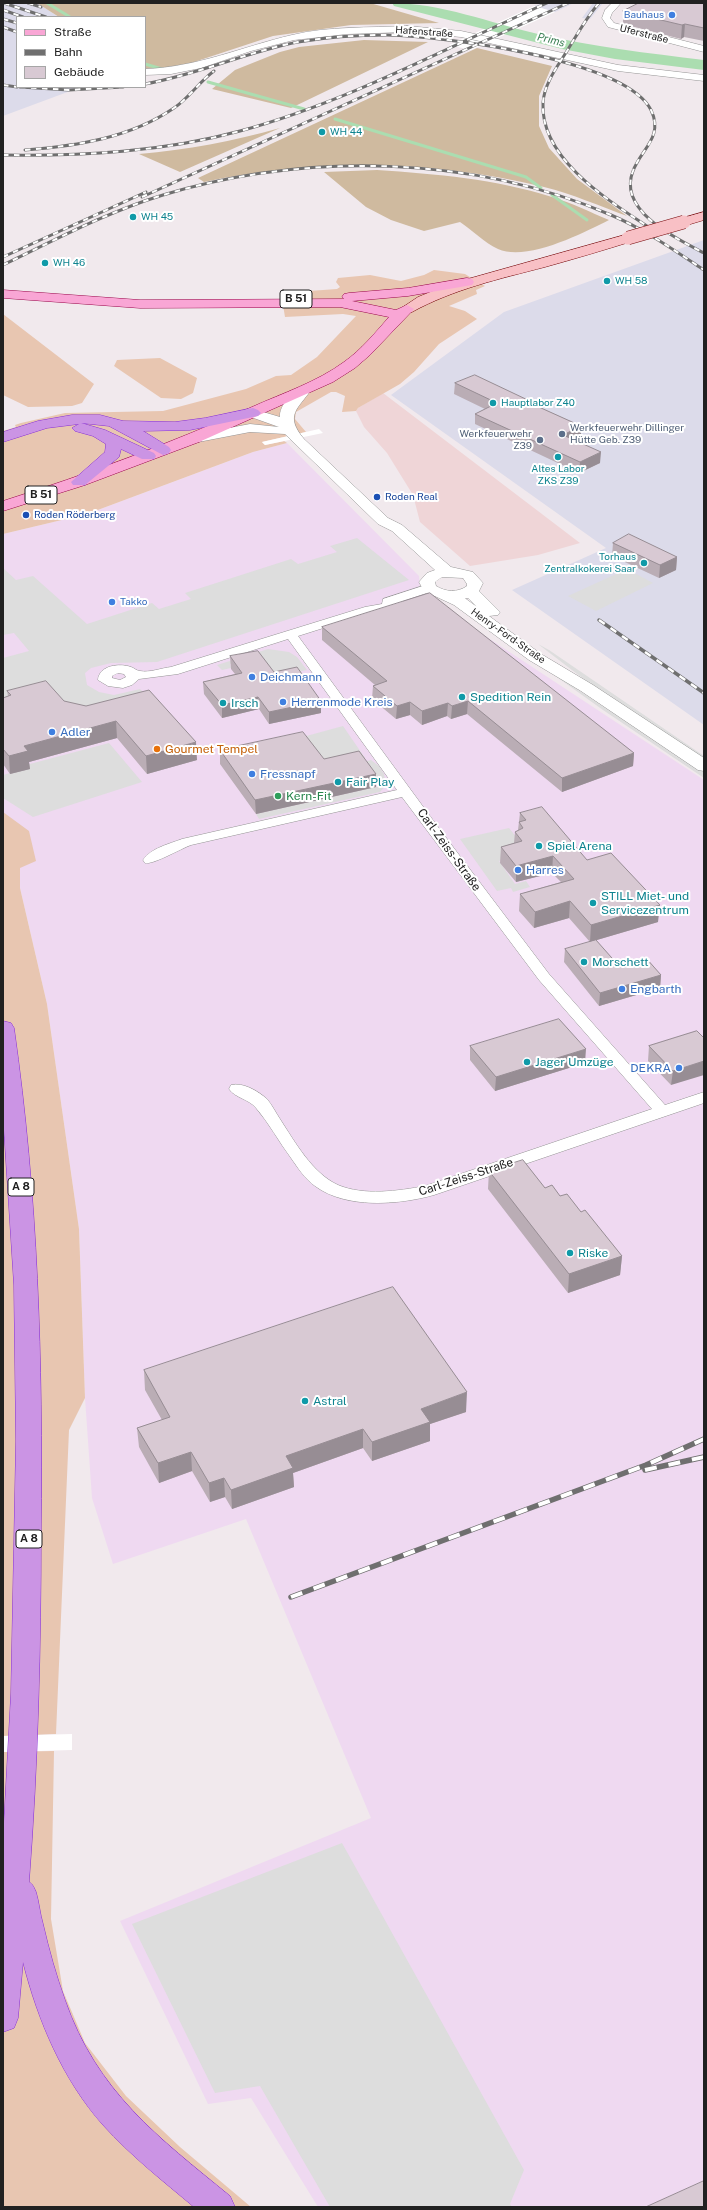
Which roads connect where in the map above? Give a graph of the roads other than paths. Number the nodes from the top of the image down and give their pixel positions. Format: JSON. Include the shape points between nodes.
{"nodes":[{"id":1,"x":617,"y":3,"type":"edge"},
{"id":2,"x":704,"y":49,"type":"edge"},
{"id":3,"x":146,"y":72,"type":"edge"},
{"id":4,"x":704,"y":78,"type":"edge"},
{"id":5,"x":704,"y":216,"type":"edge"},
{"id":6,"x":467,"y":282,"type":"junction"},
{"id":7,"x":3,"y":294,"type":"edge"},
{"id":8,"x":349,"y":297,"type":"junction"},
{"id":9,"x":182,"y":305,"type":"junction"},
{"id":10,"x":403,"y":312,"type":"junction"},
{"id":11,"x":304,"y":390,"type":"junction"},
{"id":12,"x":253,"y":413,"type":"junction"},
{"id":13,"x":112,"y":431,"type":"junction"},
{"id":14,"x":292,"y":434,"type":"junction"},
{"id":15,"x":3,"y":437,"type":"edge"},
{"id":16,"x":193,"y":439,"type":"junction"},
{"id":17,"x":3,"y":442,"type":"edge"},
{"id":18,"x":163,"y":450,"type":"junction"},
{"id":19,"x":148,"y":456,"type":"junction"},
{"id":20,"x":79,"y":482,"type":"junction"},
{"id":21,"x":3,"y":506,"type":"edge"},
{"id":22,"x":383,"y":521,"type":"junction"},
{"id":23,"x":447,"y":572,"type":"junction"},
{"id":24,"x":437,"y":588,"type":"junction"},
{"id":25,"x":471,"y":591,"type":"junction"},
{"id":26,"x":290,"y":634,"type":"junction"},
{"id":27,"x":133,"y":676,"type":"dead end"},
{"id":28,"x":587,"y":688,"type":"junction"},
{"id":29,"x":704,"y":766,"type":"edge"},
{"id":30,"x":406,"y":792,"type":"junction"},
{"id":31,"x":150,"y":860,"type":"dead end"},
{"id":32,"x":3,"y":1028,"type":"edge"},
{"id":33,"x":237,"y":1089,"type":"dead end"},
{"id":34,"x":704,"y":1097,"type":"edge"},
{"id":35,"x":661,"y":1110,"type":"junction"},
{"id":36,"x":16,"y":1867,"type":"junction"},
{"id":37,"x":3,"y":2018,"type":"edge"},
{"id":38,"x":219,"y":2207,"type":"edge"}],
"edges":[{"from":1,"to":2,"type":"street","name":"Uferstraße","via":[[606,18],[611,25]]},
{"from":3,"to":4,"type":"street","name":"Hafenstraße","via":[[171,71],[201,65],[294,37],[347,31],[407,29],[461,34],[618,68]]},
{"from":5,"to":6,"type":"main road","bridge":true},
{"from":6,"to":8,"type":"main road","via":[[408,292]]},
{"from":6,"to":10,"type":"main road"},
{"from":7,"to":9,"type":"main road","number":"B 51","via":[[84,301]]},
{"from":8,"to":9,"type":"main road","number":"B 51"},
{"from":8,"to":10,"type":"main road","number":"B 51","via":[[368,299]]},
{"from":9,"to":10,"type":"main road","number":"B 51","via":[[340,303]]},
{"from":10,"to":11,"type":"main road","number":"B 51","via":[[350,365]]},
{"from":11,"to":12,"type":"main road","number":"B 51"},
{"from":11,"to":14,"type":"street","via":[[286,413]]},
{"from":12,"to":13,"type":"highway","via":[[190,426]]},
{"from":12,"to":14,"type":"street","name":"Henry-Ford-Straße","via":[[263,421]]},
{"from":12,"to":16,"type":"main road","number":"B 51"},
{"from":13,"to":15,"type":"highway","via":[[99,420],[69,420]]},
{"from":13,"to":17,"type":"highway","via":[[60,428]]},
{"from":13,"to":18,"type":"highway","via":[[131,430]]},
{"from":13,"to":19,"type":"highway"},
{"from":13,"to":20,"type":"highway","via":[[113,454]]},
{"from":14,"to":16,"type":"street","via":[[250,428]]},
{"from":14,"to":22,"type":"street","name":"Henry-Ford-Straße"},
{"from":16,"to":18,"type":"main road","number":"B 51"},
{"from":18,"to":19,"type":"main road","number":"B 51"},
{"from":19,"to":20,"type":"main road","number":"B 51"},
{"from":20,"to":21,"type":"main road","number":"B 51"},
{"from":22,"to":23,"type":"street","name":"Henry-Ford-Straße","via":[[398,528]]},
{"from":22,"to":24,"type":"street","name":"Henry-Ford-Straße","via":[[386,531]]},
{"from":23,"to":24,"type":"street"},
{"from":23,"to":25,"type":"street","via":[[462,573],[472,578],[475,585]]},
{"from":24,"to":25,"type":"street","via":[[462,595]]},
{"from":24,"to":26,"type":"street"},
{"from":24,"to":28,"type":"street","name":"Henry-Ford-Straße","via":[[535,657]]},
{"from":25,"to":28,"type":"street","name":"Henry-Ford-Straße","via":[[477,599]]},
{"from":26,"to":27,"type":"street","via":[[173,671]]},
{"from":26,"to":30,"type":"street","name":"Carl-Zeiss-Straße"},
{"from":28,"to":29,"type":"street","name":"Henry-Ford-Straße"},
{"from":30,"to":31,"type":"street","via":[[187,842]]},
{"from":30,"to":35,"type":"street","name":"Carl-Zeiss-Straße","via":[[544,977]]},
{"from":32,"to":36,"type":"highway","number":"A 8","via":[[19,1154],[27,1261],[29,1346],[29,1535],[24,1731]]},
{"from":33,"to":35,"type":"street","name":"Carl-Zeiss-Straße","via":[[253,1096],[262,1104],[309,1170],[320,1181],[330,1188],[374,1197],[393,1197],[428,1191]]},
{"from":34,"to":35,"type":"street","name":"Carl-Zeiss-Straße"},
{"from":36,"to":37,"type":"highway","number":"A 8"},
{"from":36,"to":38,"type":"highway","via":[[28,1927],[55,2019],[76,2061],[101,2099],[141,2143]]}]}
